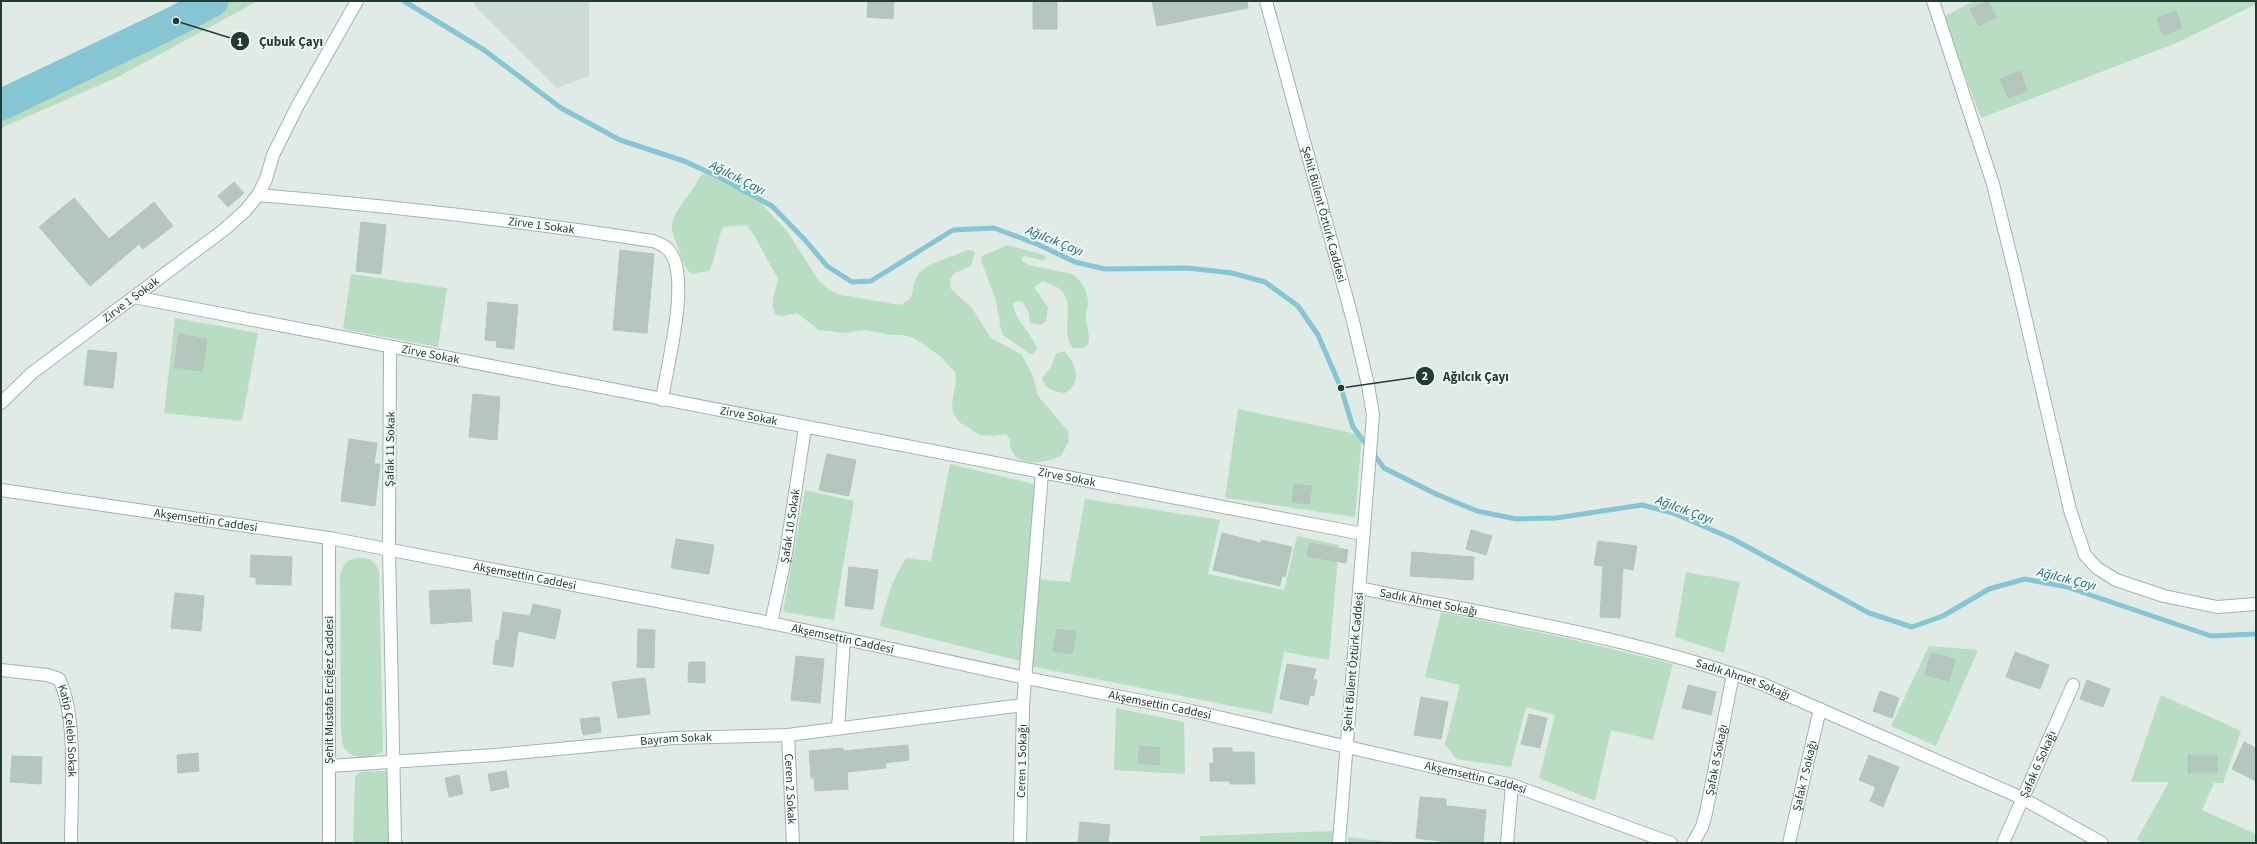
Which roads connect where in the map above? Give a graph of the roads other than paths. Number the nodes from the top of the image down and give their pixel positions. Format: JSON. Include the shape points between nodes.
{"nodes":[{"id":1,"x":357,"y":1,"type":"edge"},
{"id":2,"x":1266,"y":1,"type":"edge"},
{"id":3,"x":1933,"y":1,"type":"edge"},
{"id":4,"x":258,"y":195,"type":"junction"},
{"id":5,"x":134,"y":298,"type":"junction"},
{"id":6,"x":390,"y":347,"type":"junction"},
{"id":7,"x":662,"y":400,"type":"junction"},
{"id":8,"x":1,"y":403,"type":"edge"},
{"id":9,"x":805,"y":428,"type":"junction"},
{"id":10,"x":1042,"y":474,"type":"junction"},
{"id":11,"x":1,"y":490,"type":"edge"},
{"id":12,"x":1363,"y":534,"type":"junction"},
{"id":13,"x":329,"y":538,"type":"junction"},
{"id":14,"x":389,"y":550,"type":"junction"},
{"id":15,"x":1359,"y":588,"type":"junction"},
{"id":16,"x":2256,"y":604,"type":"edge"},
{"id":17,"x":771,"y":623,"type":"junction"},
{"id":18,"x":844,"y":639,"type":"junction"},
{"id":19,"x":1,"y":670,"type":"edge"},
{"id":20,"x":1733,"y":674,"type":"junction"},
{"id":21,"x":1026,"y":678,"type":"junction"},
{"id":22,"x":2073,"y":685,"type":"dead end"},
{"id":23,"x":1023,"y":705,"type":"junction"},
{"id":24,"x":1820,"y":709,"type":"junction"},
{"id":25,"x":838,"y":728,"type":"junction"},
{"id":26,"x":788,"y":735,"type":"junction"},
{"id":27,"x":1345,"y":745,"type":"junction"},
{"id":28,"x":394,"y":763,"type":"junction"},
{"id":29,"x":329,"y":766,"type":"junction"},
{"id":30,"x":1512,"y":785,"type":"junction"},
{"id":31,"x":2022,"y":798,"type":"junction"},
{"id":32,"x":71,"y":843,"type":"edge"},
{"id":33,"x":329,"y":843,"type":"edge"},
{"id":34,"x":395,"y":843,"type":"edge"},
{"id":35,"x":792,"y":843,"type":"edge"},
{"id":36,"x":1020,"y":843,"type":"edge"},
{"id":37,"x":1338,"y":843,"type":"edge"},
{"id":38,"x":1508,"y":843,"type":"edge"},
{"id":39,"x":1671,"y":843,"type":"edge"},
{"id":40,"x":1693,"y":843,"type":"edge"},
{"id":41,"x":1789,"y":843,"type":"edge"},
{"id":42,"x":2003,"y":843,"type":"edge"},
{"id":43,"x":2102,"y":843,"type":"edge"}],
"edges":[{"from":1,"to":4,"type":"street","name":"Zirve 1 Sokak","via":[[298,105],[273,155]]},
{"from":2,"to":12,"type":"street","name":"Şehit Bülent Öztürk Caddesi","via":[[1368,384],[1372,429]]},
{"from":3,"to":16,"type":"street","via":[[1993,184],[2070,510],[2085,555],[2097,568],[2116,580],[2164,596],[2217,607]]},
{"from":4,"to":5,"type":"street","name":"Zirve 1 Sokak","via":[[225,229]]},
{"from":4,"to":7,"type":"street","name":"Zirve 1 Sokak","via":[[394,206],[544,224],[653,241],[666,247],[672,255],[679,281]]},
{"from":5,"to":6,"type":"street","name":"Zirve Sokak"},
{"from":5,"to":8,"type":"street","name":"Zirve 1 Sokak","via":[[32,373]]},
{"from":6,"to":7,"type":"street","name":"Zirve Sokak"},
{"from":6,"to":14,"type":"street","name":"Şafak 11 Sokak"},
{"from":7,"to":9,"type":"street","name":"Zirve Sokak"},
{"from":9,"to":10,"type":"street","name":"Zirve Sokak"},
{"from":9,"to":17,"type":"street","name":"Şafak 10 Sokak","via":[[785,559]]},
{"from":10,"to":12,"type":"street","name":"Zirve Sokak"},
{"from":10,"to":21,"type":"street","name":"Ceren 1 Sokağı"},
{"from":11,"to":13,"type":"street","name":"Akşemsettin Caddesi"},
{"from":12,"to":15,"type":"street","name":"Şehit Bülent Öztürk Caddesi"},
{"from":13,"to":14,"type":"street","name":"Akşemsettin Caddesi"},
{"from":13,"to":29,"type":"street","name":"Şehit Mustafa Erciğez Caddesi"},
{"from":14,"to":17,"type":"street","name":"Akşemsettin Caddesi"},
{"from":14,"to":28,"type":"street","name":"Şafak 11 Sokak"},
{"from":15,"to":20,"type":"street","name":"Sadık Ahmet Sokağı","via":[[1616,640],[1692,660]]},
{"from":15,"to":27,"type":"street","name":"Şehit Bülent Öztürk Caddesi"},
{"from":17,"to":18,"type":"street","name":"Akşemsettin Caddesi"},
{"from":18,"to":21,"type":"street","name":"Akşemsettin Caddesi"},
{"from":18,"to":25,"type":"street"},
{"from":19,"to":32,"type":"street","name":"Katip Çelebi Sokak","via":[[47,675],[59,679],[65,692],[70,738]]},
{"from":20,"to":24,"type":"street","name":"Sadık Ahmet Sokağı"},
{"from":20,"to":40,"type":"street","name":"Şafak 8 Sokağı","via":[[1706,813]]},
{"from":21,"to":23,"type":"street","name":"Ceren 1 Sokağı"},
{"from":21,"to":27,"type":"street","name":"Akşemsettin Caddesi"},
{"from":22,"to":31,"type":"street","name":"Şafak 6 Sokağı"},
{"from":23,"to":25,"type":"street","name":"Bayram Sokak"},
{"from":23,"to":36,"type":"street","name":"Ceren 1 Sokağı"},
{"from":24,"to":31,"type":"street","name":"Sadık Ahmet Sokağı"},
{"from":24,"to":41,"type":"street","name":"Şafak 7 Sokağı"},
{"from":25,"to":26,"type":"street","name":"Bayram Sokak"},
{"from":26,"to":28,"type":"street","name":"Bayram Sokak","via":[[668,738]]},
{"from":26,"to":35,"type":"street","name":"Ceren 2 Sokak"},
{"from":27,"to":30,"type":"street","name":"Akşemsettin Caddesi"},
{"from":27,"to":37,"type":"street","name":"Şehit Bülent Öztürk Caddesi"},
{"from":28,"to":29,"type":"street","name":"Bayram Sokak"},
{"from":28,"to":34,"type":"street","name":"Şafak 11 Sokak"},
{"from":29,"to":33,"type":"street","name":"Şehit Mustafa Erciğez Caddesi"},
{"from":30,"to":38,"type":"street"},
{"from":30,"to":39,"type":"street","name":"Akşemsettin Caddesi"},
{"from":31,"to":42,"type":"street","name":"Şafak 6 Sokağı"},
{"from":31,"to":43,"type":"street","name":"Sadık Ahmet Sokağı"}]}
